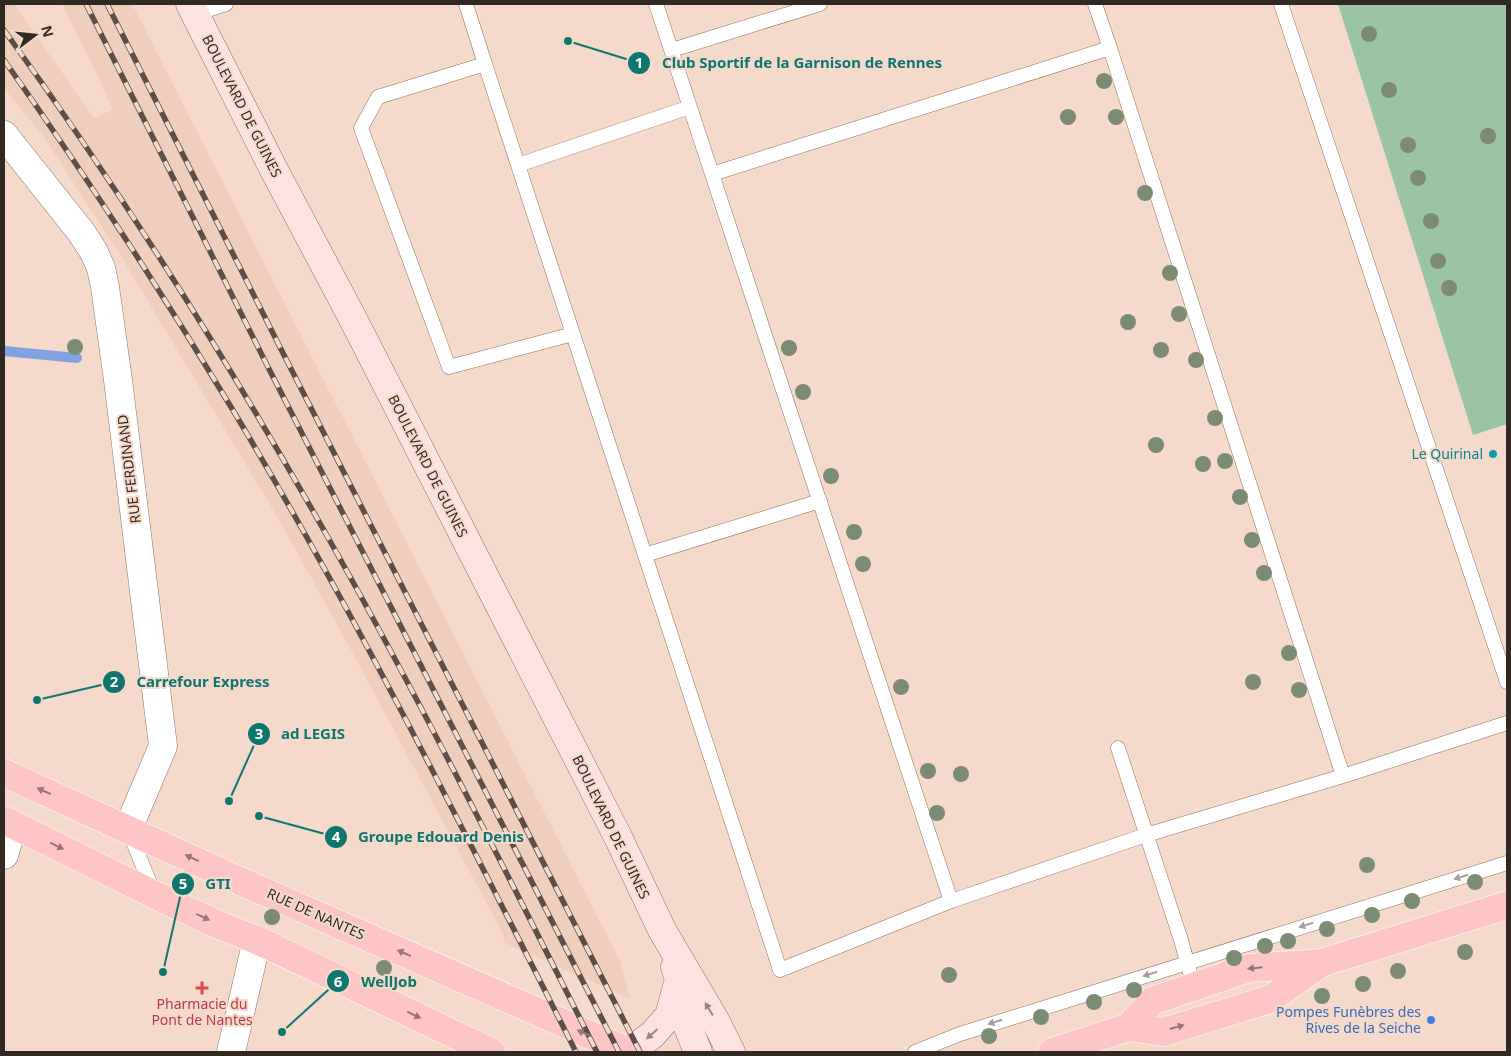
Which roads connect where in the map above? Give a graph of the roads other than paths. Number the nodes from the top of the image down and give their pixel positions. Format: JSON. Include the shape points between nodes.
{"nodes":[{"id":1,"x":226,"y":4,"type":"edge"},
{"id":2,"x":466,"y":4,"type":"edge"},
{"id":3,"x":656,"y":4,"type":"edge"},
{"id":4,"x":820,"y":4,"type":"edge"},
{"id":5,"x":1096,"y":4,"type":"edge"},
{"id":6,"x":1281,"y":4,"type":"edge"},
{"id":7,"x":192,"y":9,"type":"edge"},
{"id":8,"x":1110,"y":48,"type":"junction"},
{"id":9,"x":672,"y":50,"type":"junction"},
{"id":10,"x":485,"y":64,"type":"junction"},
{"id":11,"x":690,"y":107,"type":"junction"},
{"id":12,"x":4,"y":135,"type":"edge"},
{"id":13,"x":518,"y":165,"type":"junction"},
{"id":14,"x":712,"y":174,"type":"junction"},
{"id":15,"x":573,"y":334,"type":"junction"},
{"id":16,"x":820,"y":501,"type":"junction"},
{"id":17,"x":645,"y":555,"type":"junction"},
{"id":18,"x":1507,"y":682,"type":"edge"},
{"id":19,"x":1507,"y":723,"type":"edge"},
{"id":20,"x":1118,"y":748,"type":"dead end"},
{"id":21,"x":4,"y":773,"type":"edge"},
{"id":22,"x":1344,"y":776,"type":"junction"},
{"id":23,"x":8,"y":823,"type":"edge"},
{"id":24,"x":128,"y":829,"type":"junction"},
{"id":25,"x":1146,"y":835,"type":"junction"},
{"id":26,"x":4,"y":855,"type":"edge"},
{"id":27,"x":1507,"y":862,"type":"edge"},
{"id":28,"x":155,"y":895,"type":"junction"},
{"id":29,"x":951,"y":901,"type":"junction"},
{"id":30,"x":1507,"y":905,"type":"edge"},
{"id":31,"x":662,"y":930,"type":"junction"},
{"id":32,"x":258,"y":940,"type":"junction"},
{"id":33,"x":1321,"y":963,"type":"junction"},
{"id":34,"x":1190,"y":975,"type":"junction"},
{"id":35,"x":679,"y":979,"type":"junction"},
{"id":36,"x":1129,"y":1027,"type":"junction"},
{"id":37,"x":231,"y":1052,"type":"edge"},
{"id":38,"x":491,"y":1052,"type":"edge"},
{"id":39,"x":629,"y":1052,"type":"edge"},
{"id":40,"x":698,"y":1052,"type":"edge"},
{"id":41,"x":730,"y":1052,"type":"edge"},
{"id":42,"x":915,"y":1052,"type":"edge"},
{"id":43,"x":1052,"y":1052,"type":"edge"}],
"edges":[{"from":1,"to":7,"type":"lane"},
{"from":2,"to":10,"type":"lane"},
{"from":3,"to":9,"type":"lane"},
{"from":4,"to":9,"type":"lane"},
{"from":5,"to":8,"type":"lane"},
{"from":6,"to":18,"type":"lane"},
{"from":7,"to":31,"type":"street","name":"BOULEVARD DE GUINES","via":[[618,837]]},
{"from":8,"to":14,"type":"lane"},
{"from":8,"to":22,"type":"lane"},
{"from":9,"to":11,"type":"lane"},
{"from":10,"to":13,"type":"lane"},
{"from":10,"to":15,"type":"lane","via":[[378,97],[361,128],[448,367]]},
{"from":11,"to":13,"type":"lane"},
{"from":11,"to":14,"type":"lane"},
{"from":12,"to":24,"type":"street","name":"RUE FERDINAND","via":[[94,252],[105,287],[163,746]]},
{"from":13,"to":15,"type":"lane"},
{"from":14,"to":16,"type":"lane"},
{"from":15,"to":17,"type":"lane"},
{"from":16,"to":17,"type":"lane"},
{"from":16,"to":29,"type":"lane"},
{"from":17,"to":29,"type":"lane","via":[[780,970]]},
{"from":19,"to":22,"type":"lane"},
{"from":20,"to":25,"type":"lane"},
{"from":24,"to":21,"type":"main road","name":"RUE DE NANTES","one_way":true},
{"from":22,"to":25,"type":"lane"},
{"from":23,"to":26,"type":"street"},
{"from":23,"to":28,"type":"main road","one_way":true},
{"from":24,"to":28,"type":"lane"},
{"from":39,"to":24,"type":"main road","name":"RUE DE NANTES","one_way":true},
{"from":25,"to":29,"type":"lane"},
{"from":25,"to":34,"type":"lane"},
{"from":27,"to":34,"type":"lane","one_way":true},
{"from":28,"to":32,"type":"main road","one_way":true},
{"from":30,"to":33,"type":"main road"},
{"from":31,"to":35,"type":"street","name":"BOULEVARD DE GUINES"},
{"from":41,"to":31,"type":"street","name":"BOULEVARD DE GUINES","one_way":true},
{"from":32,"to":37,"type":"street"},
{"from":32,"to":38,"type":"main road","one_way":true},
{"from":33,"to":34,"type":"main road","one_way":true},
{"from":36,"to":33,"type":"main road","one_way":true,"via":[[1163,1032],[1271,999]]},
{"from":34,"to":36,"type":"main road","via":[[1152,1001]]},
{"from":34,"to":42,"type":"lane","one_way":true,"via":[[960,1034]]},
{"from":35,"to":39,"type":"street","one_way":true,"via":[[669,1016],[652,1035]]},
{"from":35,"to":40,"type":"street","name":"BOULEVARD DE GUINES","via":[[688,1027]]},
{"from":36,"to":43,"type":"main road"}]}
